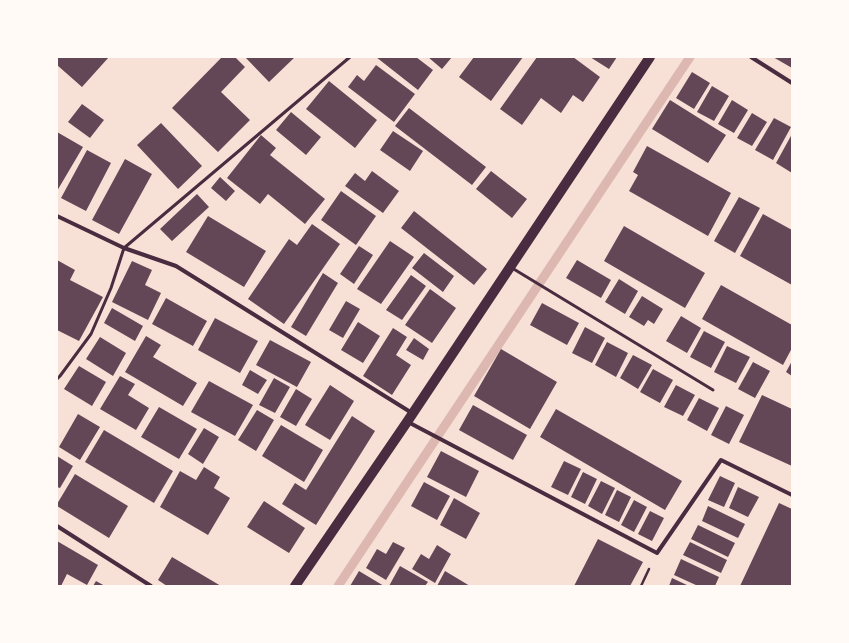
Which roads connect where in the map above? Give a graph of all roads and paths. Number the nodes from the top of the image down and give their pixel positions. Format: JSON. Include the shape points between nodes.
{"nodes":[{"id":1,"x":350,"y":57,"type":"edge"},
{"id":2,"x":650,"y":57,"type":"edge"},
{"id":3,"x":751,"y":57,"type":"edge"},
{"id":4,"x":792,"y":83,"type":"edge"},
{"id":5,"x":57,"y":216,"type":"edge"},
{"id":6,"x":124,"y":248,"type":"junction"},
{"id":7,"x":510,"y":267,"type":"junction"},
{"id":8,"x":57,"y":379,"type":"edge"},
{"id":9,"x":713,"y":390,"type":"dead end"},
{"id":10,"x":410,"y":418,"type":"junction"},
{"id":11,"x":792,"y":494,"type":"edge"},
{"id":12,"x":57,"y":526,"type":"edge"},
{"id":13,"x":151,"y":586,"type":"edge"},
{"id":14,"x":295,"y":586,"type":"edge"}],
"edges":[{"from":1,"to":6,"type":"lane"},
{"from":2,"to":7,"type":"main road"},
{"from":3,"to":4,"type":"street"},
{"from":5,"to":6,"type":"street"},
{"from":6,"to":8,"type":"lane","via":[[111,288],[91,334]]},
{"from":6,"to":10,"type":"street","via":[[176,266]]},
{"from":7,"to":9,"type":"lane"},
{"from":7,"to":10,"type":"main road"},
{"from":10,"to":11,"type":"street","via":[[657,553],[721,460]]},
{"from":10,"to":14,"type":"main road"},
{"from":12,"to":13,"type":"street"}]}
